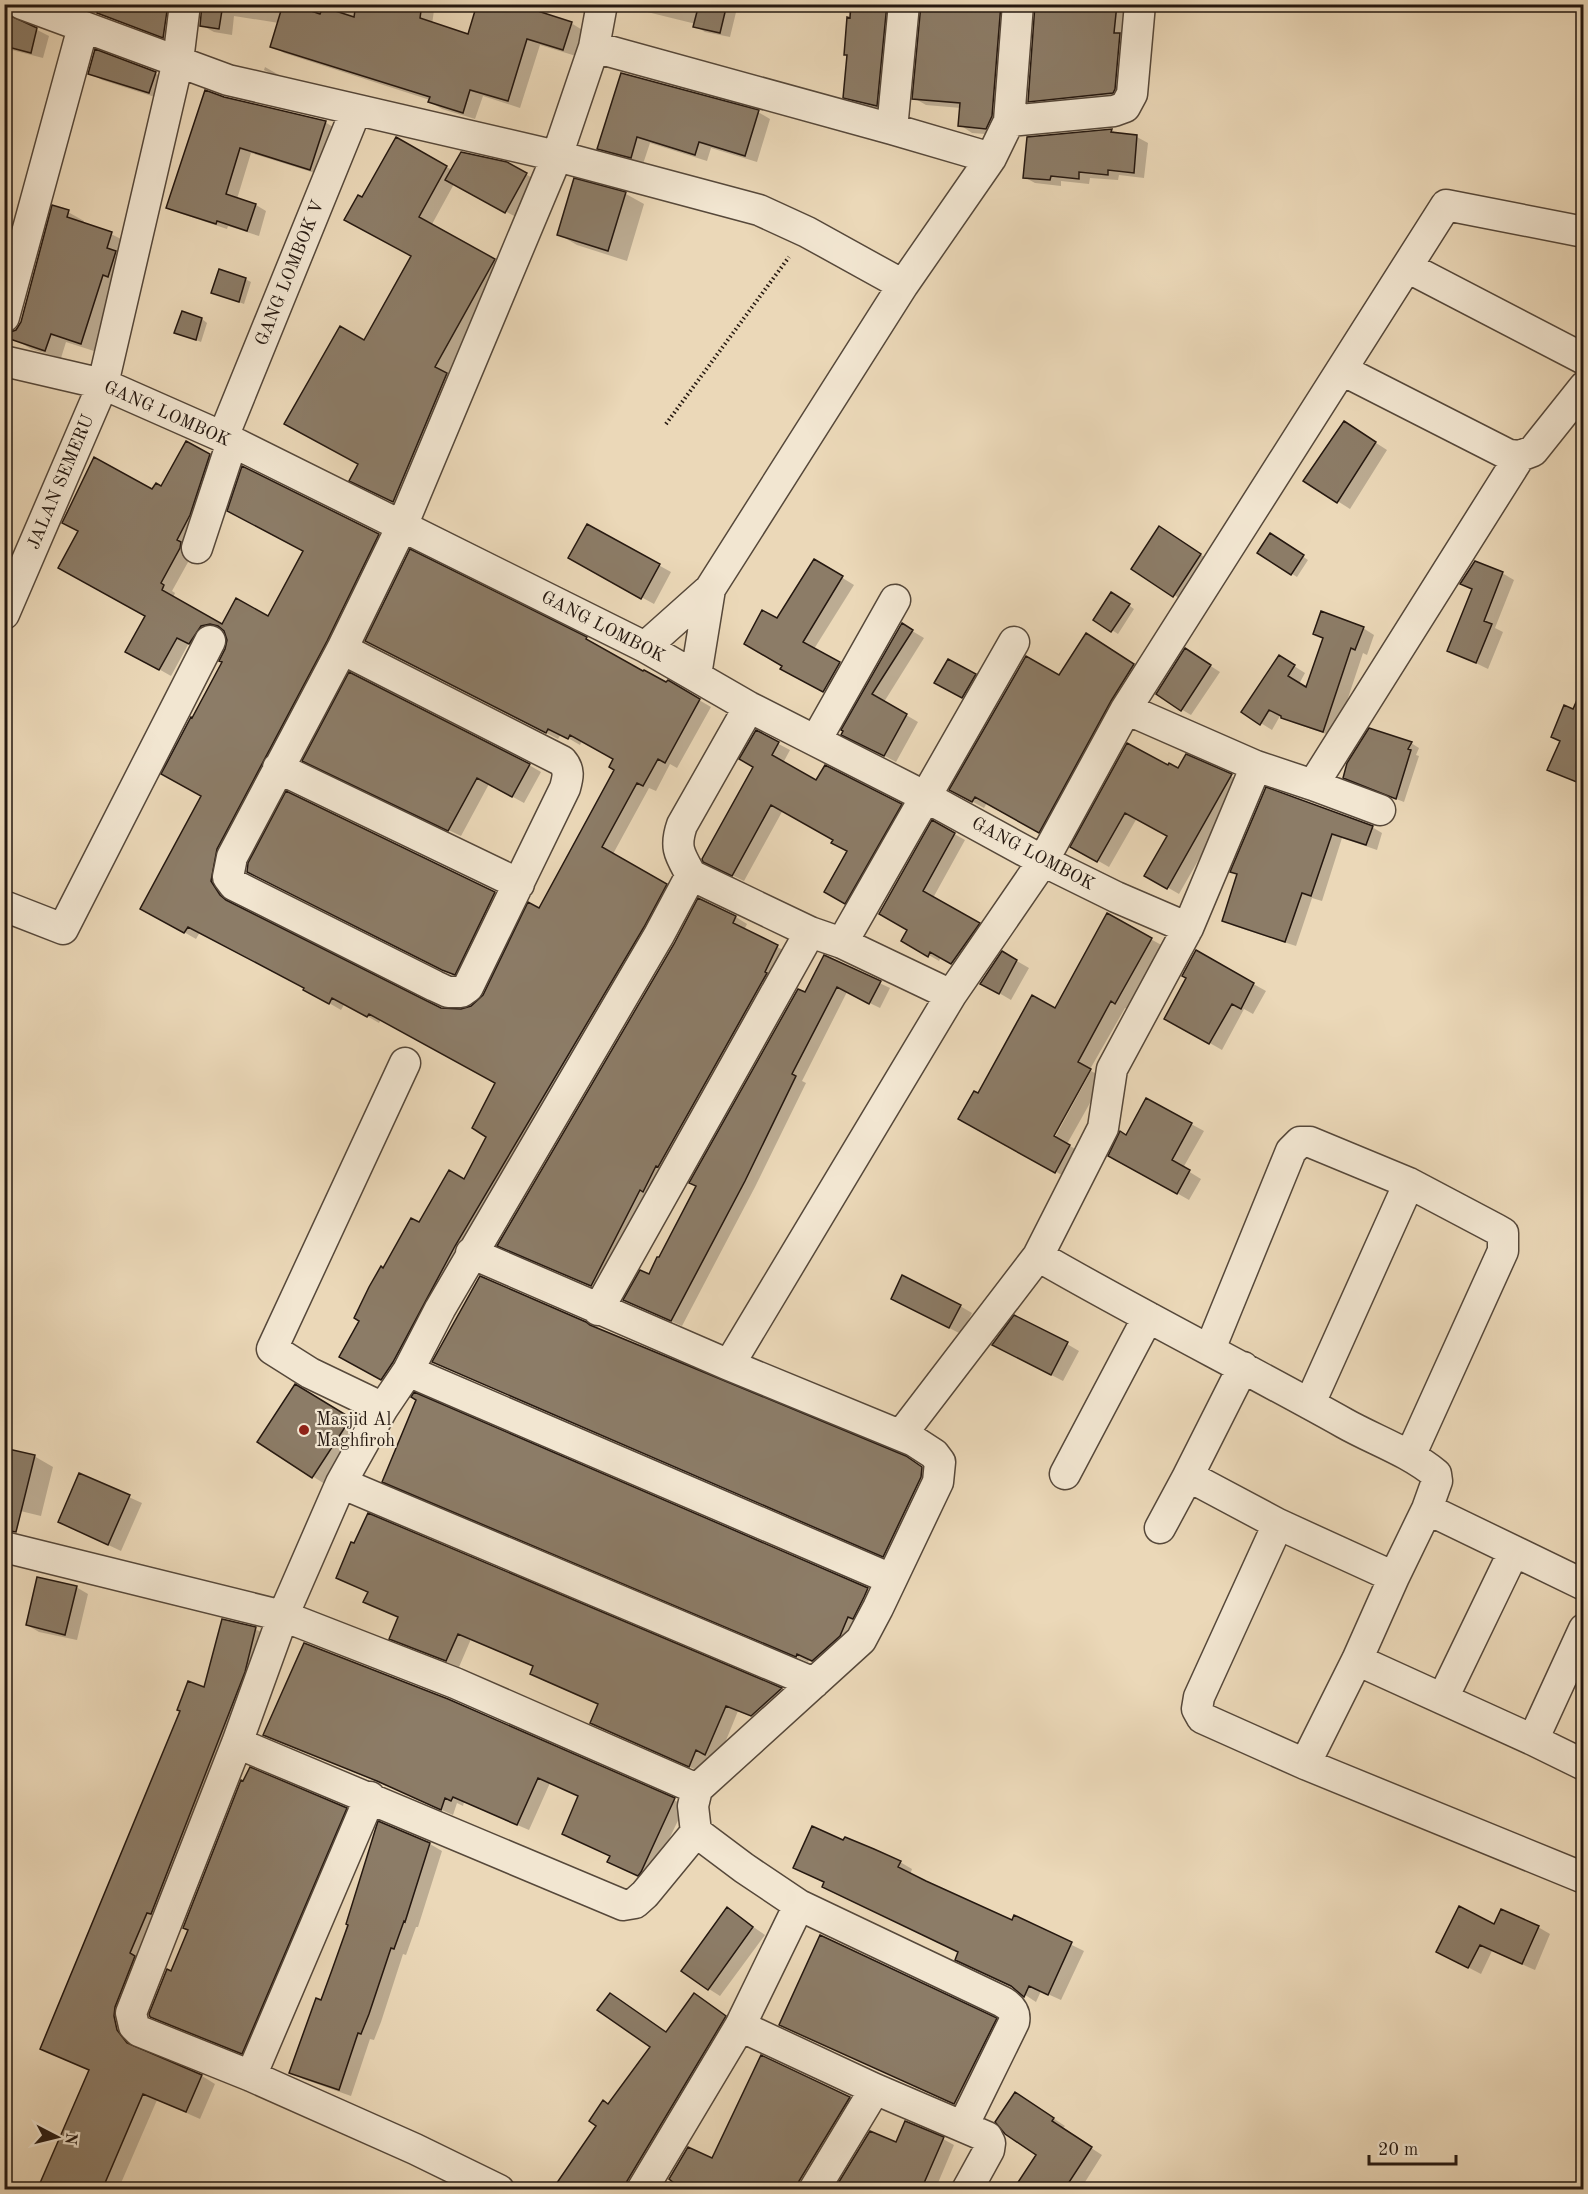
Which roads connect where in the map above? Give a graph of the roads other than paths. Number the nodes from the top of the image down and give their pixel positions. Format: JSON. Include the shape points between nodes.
{"nodes":[{"id":1,"x":22,"y":4,"type":"edge"},
{"id":2,"x":185,"y":4,"type":"edge"},
{"id":3,"x":602,"y":4,"type":"edge"},
{"id":4,"x":904,"y":4,"type":"edge"},
{"id":5,"x":1018,"y":4,"type":"edge"},
{"id":6,"x":1140,"y":4,"type":"edge"},
{"id":7,"x":83,"y":27,"type":"junction"},
{"id":8,"x":594,"y":47,"type":"junction"},
{"id":9,"x":178,"y":61,"type":"junction"},
{"id":10,"x":356,"y":110,"type":"junction"},
{"id":11,"x":1009,"y":121,"type":"junction"},
{"id":12,"x":892,"y":129,"type":"junction"},
{"id":13,"x":558,"y":156,"type":"junction"},
{"id":14,"x":991,"y":158,"type":"junction"},
{"id":15,"x":1584,"y":232,"type":"edge"},
{"id":16,"x":1407,"y":267,"type":"junction"},
{"id":17,"x":903,"y":285,"type":"junction"},
{"id":18,"x":4,"y":317,"type":"edge"},
{"id":19,"x":1584,"y":359,"type":"edge"},
{"id":20,"x":4,"y":361,"type":"edge"},
{"id":21,"x":1342,"y":370,"type":"junction"},
{"id":22,"x":103,"y":384,"type":"junction"},
{"id":23,"x":1584,"y":387,"type":"edge"},
{"id":24,"x":227,"y":440,"type":"junction"},
{"id":25,"x":1520,"y":456,"type":"junction"},
{"id":26,"x":402,"y":526,"type":"junction"},
{"id":27,"x":197,"y":548,"type":"dead end"},
{"id":28,"x":710,"y":589,"type":"junction"},
{"id":29,"x":895,"y":600,"type":"dead end"},
{"id":30,"x":4,"y":614,"type":"edge"},
{"id":31,"x":210,"y":640,"type":"dead end"},
{"id":32,"x":1014,"y":642,"type":"dead end"},
{"id":33,"x":645,"y":647,"type":"junction"},
{"id":34,"x":342,"y":649,"type":"junction"},
{"id":35,"x":696,"y":675,"type":"junction"},
{"id":36,"x":749,"y":707,"type":"junction"},
{"id":37,"x":1126,"y":709,"type":"junction"},
{"id":38,"x":816,"y":740,"type":"junction"},
{"id":39,"x":1256,"y":766,"type":"junction"},
{"id":40,"x":278,"y":768,"type":"junction"},
{"id":41,"x":1313,"y":785,"type":"junction"},
{"id":42,"x":926,"y":796,"type":"junction"},
{"id":43,"x":1380,"y":810,"type":"dead end"},
{"id":44,"x":1043,"y":861,"type":"junction"},
{"id":45,"x":691,"y":875,"type":"junction"},
{"id":46,"x":519,"y":884,"type":"junction"},
{"id":47,"x":4,"y":906,"type":"edge"},
{"id":48,"x":1188,"y":928,"type":"junction"},
{"id":49,"x":810,"y":932,"type":"junction"},
{"id":50,"x":842,"y":943,"type":"junction"},
{"id":51,"x":951,"y":995,"type":"junction"},
{"id":52,"x":405,"y":1063,"type":"dead end"},
{"id":53,"x":1409,"y":1183,"type":"junction"},
{"id":54,"x":471,"y":1253,"type":"junction"},
{"id":55,"x":1038,"y":1256,"type":"junction"},
{"id":56,"x":1127,"y":1306,"type":"junction"},
{"id":57,"x":598,"y":1310,"type":"junction"},
{"id":58,"x":1210,"y":1349,"type":"junction"},
{"id":59,"x":729,"y":1365,"type":"junction"},
{"id":60,"x":1244,"y":1367,"type":"junction"},
{"id":61,"x":408,"y":1371,"type":"junction"},
{"id":62,"x":1310,"y":1403,"type":"junction"},
{"id":63,"x":383,"y":1408,"type":"junction"},
{"id":64,"x":901,"y":1435,"type":"junction"},
{"id":65,"x":1410,"y":1456,"type":"junction"},
{"id":66,"x":1065,"y":1474,"type":"dead end"},
{"id":67,"x":1188,"y":1476,"type":"junction"},
{"id":68,"x":341,"y":1483,"type":"junction"},
{"id":69,"x":1427,"y":1509,"type":"junction"},
{"id":70,"x":1278,"y":1524,"type":"junction"},
{"id":71,"x":1160,"y":1528,"type":"dead end"},
{"id":72,"x":4,"y":1547,"type":"edge"},
{"id":73,"x":1514,"y":1551,"type":"junction"},
{"id":74,"x":1394,"y":1577,"type":"junction"},
{"id":75,"x":891,"y":1579,"type":"junction"},
{"id":76,"x":1584,"y":1585,"type":"edge"},
{"id":77,"x":283,"y":1616,"type":"junction"},
{"id":78,"x":1584,"y":1629,"type":"edge"},
{"id":79,"x":1357,"y":1660,"type":"junction"},
{"id":80,"x":814,"y":1683,"type":"junction"},
{"id":81,"x":1443,"y":1698,"type":"junction"},
{"id":82,"x":1533,"y":1740,"type":"junction"},
{"id":83,"x":237,"y":1743,"type":"junction"},
{"id":84,"x":1305,"y":1764,"type":"junction"},
{"id":85,"x":1584,"y":1765,"type":"edge"},
{"id":86,"x":697,"y":1789,"type":"junction"},
{"id":87,"x":370,"y":1797,"type":"junction"},
{"id":88,"x":696,"y":1832,"type":"junction"},
{"id":89,"x":1584,"y":1878,"type":"edge"},
{"id":90,"x":799,"y":1905,"type":"junction"},
{"id":91,"x":740,"y":2026,"type":"junction"},
{"id":92,"x":251,"y":2076,"type":"junction"},
{"id":93,"x":875,"y":2089,"type":"junction"},
{"id":94,"x":963,"y":2126,"type":"junction"},
{"id":95,"x":499,"y":2190,"type":"edge"},
{"id":96,"x":642,"y":2190,"type":"edge"},
{"id":97,"x":814,"y":2190,"type":"edge"},
{"id":98,"x":967,"y":2190,"type":"edge"}],
"edges":[{"from":1,"to":7,"type":"street"},
{"from":2,"to":9,"type":"street","name":"JALAN SEMERU"},
{"from":3,"to":8,"type":"street"},
{"from":4,"to":12,"type":"street"},
{"from":5,"to":11,"type":"street"},
{"from":6,"to":11,"type":"street","via":[[1132,94],[1125,107]]},
{"from":7,"to":9,"type":"street"},
{"from":7,"to":18,"type":"street"},
{"from":8,"to":12,"type":"street"},
{"from":8,"to":13,"type":"street"},
{"from":9,"to":10,"type":"street","via":[[228,80]]},
{"from":9,"to":22,"type":"street","name":"JALAN SEMERU"},
{"from":10,"to":13,"type":"street"},
{"from":10,"to":24,"type":"street","name":"GANG LOMBOK V"},
{"from":11,"to":14,"type":"street"},
{"from":12,"to":14,"type":"street"},
{"from":13,"to":17,"type":"street","via":[[759,210]]},
{"from":13,"to":26,"type":"street"},
{"from":14,"to":17,"type":"street"},
{"from":15,"to":16,"type":"street","via":[[1446,205]]},
{"from":16,"to":19,"type":"street"},
{"from":16,"to":21,"type":"street"},
{"from":17,"to":28,"type":"street"},
{"from":20,"to":22,"type":"street","name":"GANG LOMBOK"},
{"from":21,"to":25,"type":"street","via":[[1509,455]]},
{"from":21,"to":37,"type":"street"},
{"from":22,"to":24,"type":"street","name":"GANG LOMBOK"},
{"from":22,"to":30,"type":"street","name":"JALAN SEMERU"},
{"from":23,"to":25,"type":"street","via":[[1533,451]]},
{"from":24,"to":26,"type":"street","name":"GANG LOMBOK"},
{"from":24,"to":27,"type":"street","name":"GANG LOMBOK V"},
{"from":25,"to":41,"type":"street"},
{"from":26,"to":33,"type":"street","name":"GANG LOMBOK"},
{"from":26,"to":34,"type":"street"},
{"from":28,"to":33,"type":"street"},
{"from":28,"to":35,"type":"street"},
{"from":29,"to":38,"type":"street"},
{"from":31,"to":47,"type":"street","via":[[63,929]]},
{"from":32,"to":42,"type":"street"},
{"from":33,"to":35,"type":"street","name":"GANG LOMBOK"},
{"from":34,"to":40,"type":"street"},
{"from":34,"to":46,"type":"street","via":[[567,767],[565,788]]},
{"from":35,"to":36,"type":"street","name":"GANG LOMBOK"},
{"from":36,"to":38,"type":"street","name":"GANG LOMBOK"},
{"from":36,"to":45,"type":"street","via":[[682,825],[677,848]]},
{"from":37,"to":39,"type":"street"},
{"from":37,"to":44,"type":"street"},
{"from":38,"to":42,"type":"street","name":"GANG LOMBOK"},
{"from":39,"to":41,"type":"street"},
{"from":39,"to":48,"type":"street"},
{"from":40,"to":46,"type":"street"},
{"from":40,"to":46,"type":"street","via":[[232,857],[228,877],[234,885],[447,992],[461,992],[468,987]]},
{"from":41,"to":43,"type":"street"},
{"from":42,"to":44,"type":"street","name":"GANG LOMBOK"},
{"from":42,"to":50,"type":"street"},
{"from":44,"to":48,"type":"street","name":"GANG LOMBOK"},
{"from":44,"to":51,"type":"street"},
{"from":45,"to":49,"type":"street"},
{"from":45,"to":54,"type":"street"},
{"from":48,"to":55,"type":"street","via":[[1112,1068],[1103,1128]]},
{"from":49,"to":50,"type":"street"},
{"from":49,"to":57,"type":"street"},
{"from":50,"to":51,"type":"street"},
{"from":51,"to":59,"type":"street"},
{"from":52,"to":63,"type":"street","via":[[272,1349],[309,1373]]},
{"from":53,"to":58,"type":"street","via":[[1311,1142],[1300,1142],[1291,1151]]},
{"from":53,"to":62,"type":"street"},
{"from":53,"to":65,"type":"street","via":[[1503,1233],[1504,1240],[1503,1251]]},
{"from":54,"to":57,"type":"street"},
{"from":54,"to":61,"type":"street"},
{"from":55,"to":56,"type":"street"},
{"from":55,"to":64,"type":"street"},
{"from":56,"to":58,"type":"street"},
{"from":56,"to":66,"type":"street"},
{"from":57,"to":59,"type":"street"},
{"from":58,"to":60,"type":"street"},
{"from":59,"to":64,"type":"street"},
{"from":60,"to":62,"type":"street"},
{"from":60,"to":67,"type":"street"},
{"from":61,"to":63,"type":"street"},
{"from":61,"to":75,"type":"street"},
{"from":62,"to":65,"type":"street"},
{"from":63,"to":68,"type":"street"},
{"from":64,"to":75,"type":"street","via":[[934,1454],[940,1462],[940,1473]]},
{"from":65,"to":69,"type":"street","via":[[1438,1477]]},
{"from":67,"to":70,"type":"street"},
{"from":67,"to":71,"type":"street"},
{"from":68,"to":77,"type":"street"},
{"from":68,"to":80,"type":"street"},
{"from":69,"to":73,"type":"street"},
{"from":69,"to":74,"type":"street"},
{"from":70,"to":74,"type":"street"},
{"from":70,"to":84,"type":"street","via":[[1198,1697],[1197,1709],[1202,1718]]},
{"from":72,"to":77,"type":"street"},
{"from":73,"to":76,"type":"street"},
{"from":73,"to":81,"type":"street"},
{"from":74,"to":79,"type":"street"},
{"from":75,"to":80,"type":"street","via":[[861,1640]]},
{"from":77,"to":83,"type":"street"},
{"from":77,"to":86,"type":"street","via":[[455,1683]]},
{"from":78,"to":82,"type":"street"},
{"from":79,"to":81,"type":"street"},
{"from":79,"to":84,"type":"street"},
{"from":80,"to":86,"type":"street"},
{"from":81,"to":82,"type":"street"},
{"from":82,"to":85,"type":"street"},
{"from":83,"to":87,"type":"street"},
{"from":83,"to":92,"type":"street","via":[[130,2013],[139,2031]]},
{"from":84,"to":89,"type":"street"},
{"from":86,"to":88,"type":"street","via":[[693,1806]]},
{"from":87,"to":88,"type":"street","via":[[623,1905],[635,1903],[645,1894]]},
{"from":87,"to":92,"type":"street"},
{"from":88,"to":90,"type":"street"},
{"from":90,"to":91,"type":"street"},
{"from":90,"to":94,"type":"street","via":[[1013,2010],[1014,2022]]},
{"from":91,"to":93,"type":"street"},
{"from":91,"to":96,"type":"street"},
{"from":92,"to":95,"type":"street"},
{"from":93,"to":94,"type":"street"},
{"from":93,"to":97,"type":"street"},
{"from":94,"to":98,"type":"street","via":[[987,2137],[990,2143]]}]}
